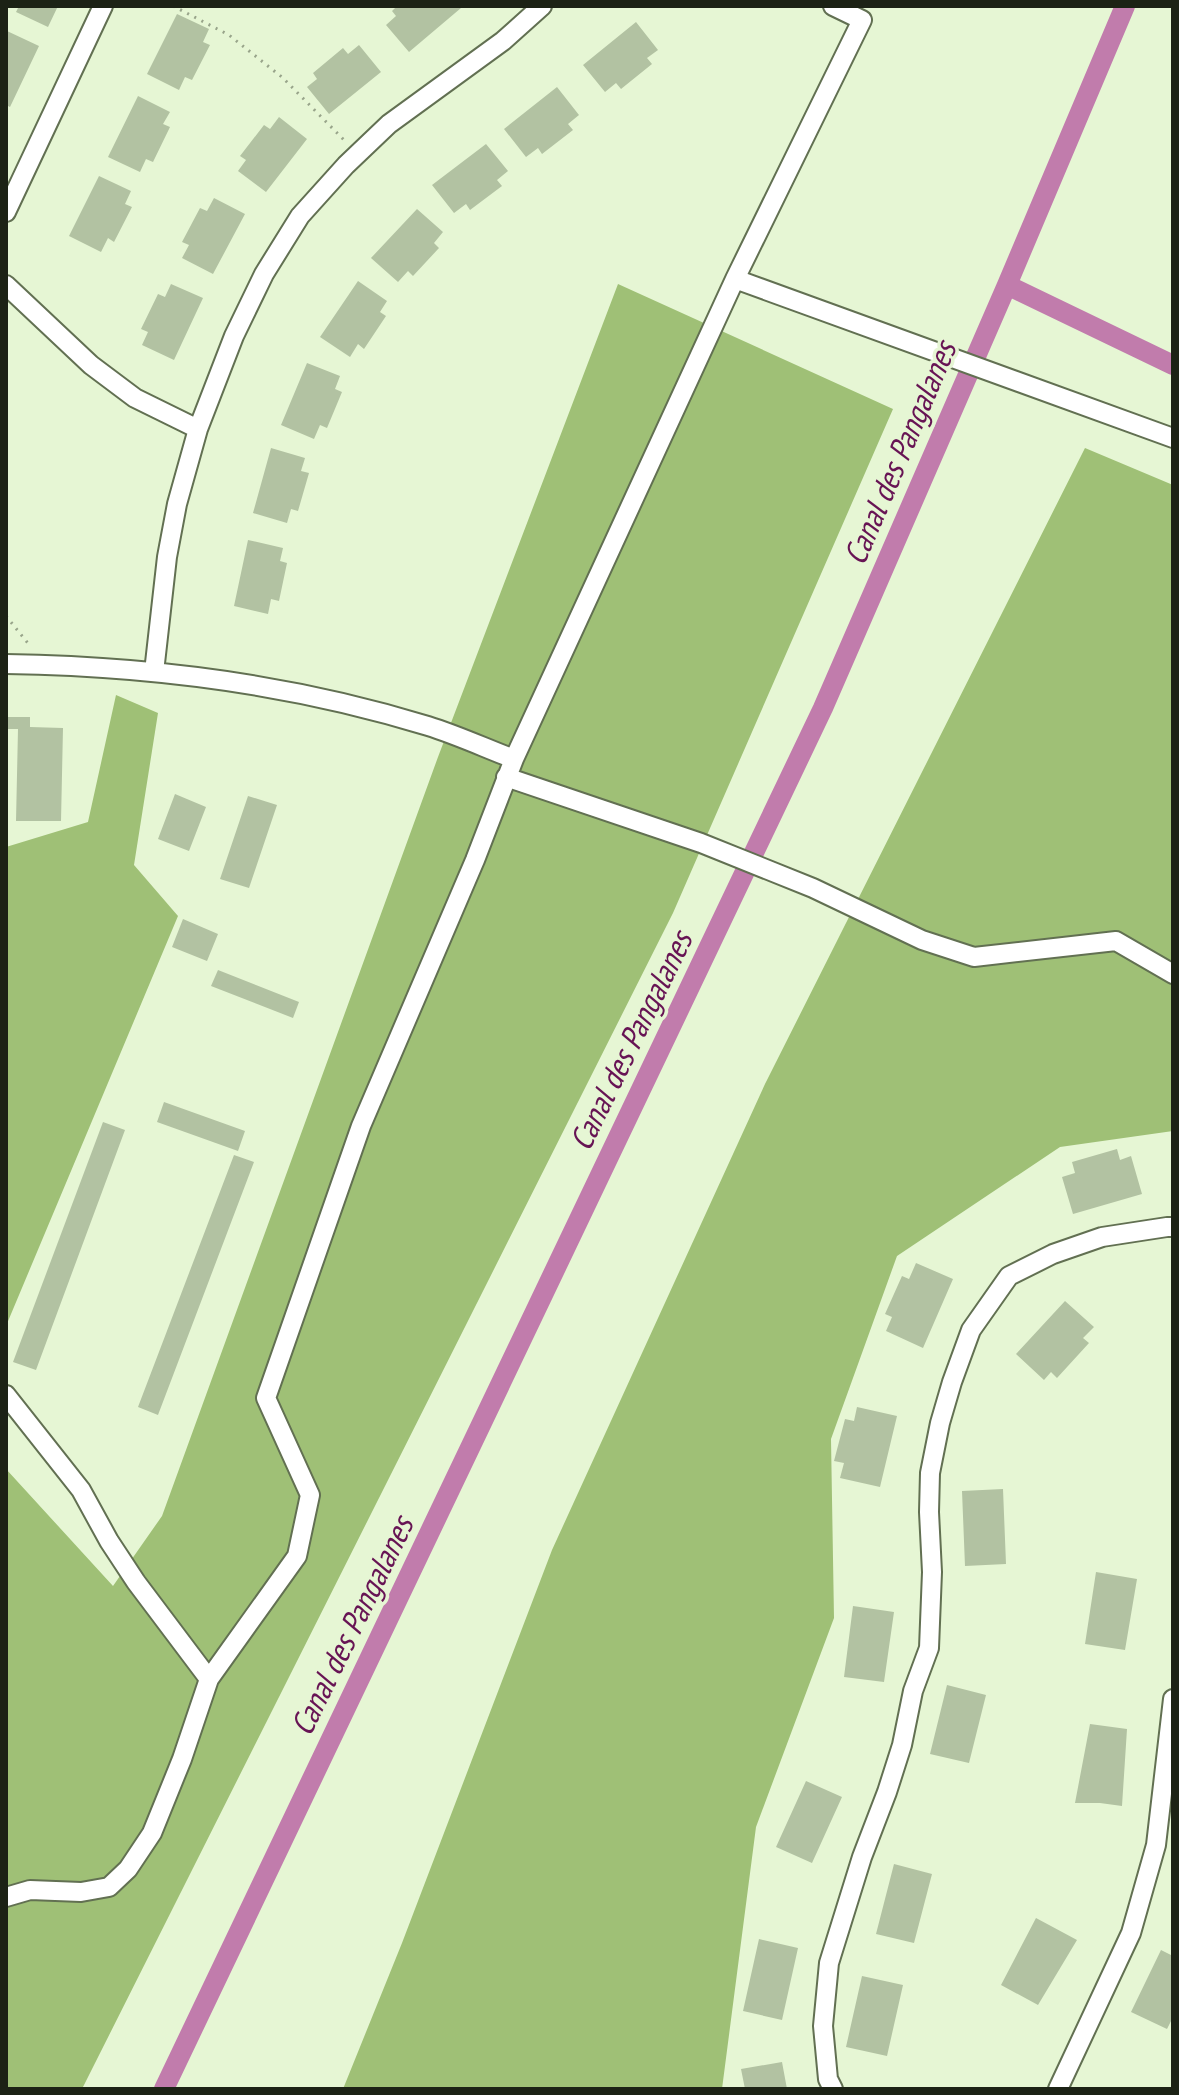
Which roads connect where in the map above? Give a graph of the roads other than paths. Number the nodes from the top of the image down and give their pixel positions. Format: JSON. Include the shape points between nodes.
{"nodes":[{"id":1,"x":103,"y":6,"type":"edge"},
{"id":2,"x":542,"y":6,"type":"edge"},
{"id":3,"x":833,"y":6,"type":"edge"},
{"id":4,"x":868,"y":13,"type":"edge"},
{"id":5,"x":6,"y":212,"type":"edge"},
{"id":6,"x":735,"y":279,"type":"junction"},
{"id":7,"x":6,"y":285,"type":"edge"},
{"id":8,"x":198,"y":429,"type":"junction"},
{"id":9,"x":1173,"y":438,"type":"edge"},
{"id":10,"x":6,"y":664,"type":"edge"},
{"id":11,"x":154,"y":672,"type":"junction"},
{"id":12,"x":514,"y":759,"type":"junction"},
{"id":13,"x":506,"y":777,"type":"junction"},
{"id":14,"x":1173,"y":974,"type":"edge"},
{"id":15,"x":1173,"y":1227,"type":"edge"},
{"id":16,"x":6,"y":1395,"type":"edge"},
{"id":17,"x":209,"y":1679,"type":"junction"},
{"id":18,"x":1173,"y":1699,"type":"edge"},
{"id":19,"x":6,"y":1897,"type":"edge"},
{"id":20,"x":833,"y":2089,"type":"edge"},
{"id":21,"x":1058,"y":2089,"type":"edge"}],
"edges":[{"from":1,"to":5,"type":"street"},
{"from":2,"to":8,"type":"street","via":[[389,124],[300,216],[234,336]]},
{"from":3,"to":4,"type":"street"},
{"from":4,"to":6,"type":"street"},
{"from":6,"to":9,"type":"street"},
{"from":6,"to":12,"type":"street"},
{"from":7,"to":8,"type":"street","via":[[91,365],[135,398]]},
{"from":8,"to":11,"type":"street","via":[[167,557]]},
{"from":10,"to":11,"type":"street"},
{"from":11,"to":12,"type":"street","via":[[337,702],[429,726]]},
{"from":12,"to":13,"type":"street"},
{"from":13,"to":14,"type":"street","via":[[701,843],[922,940],[974,957],[1116,941]]},
{"from":13,"to":17,"type":"street","via":[[361,1126],[266,1398],[310,1495],[297,1556]]},
{"from":15,"to":20,"type":"street","via":[[1102,1237],[1009,1276],[971,1330],[940,1423],[930,1473],[929,1648],[829,1963],[823,2026]]},
{"from":16,"to":17,"type":"street","via":[[81,1490],[136,1582]]},
{"from":17,"to":19,"type":"street","via":[[152,1833],[128,1869],[109,1887],[30,1890]]},
{"from":18,"to":21,"type":"street","via":[[1156,1845],[1131,1933]]}]}
